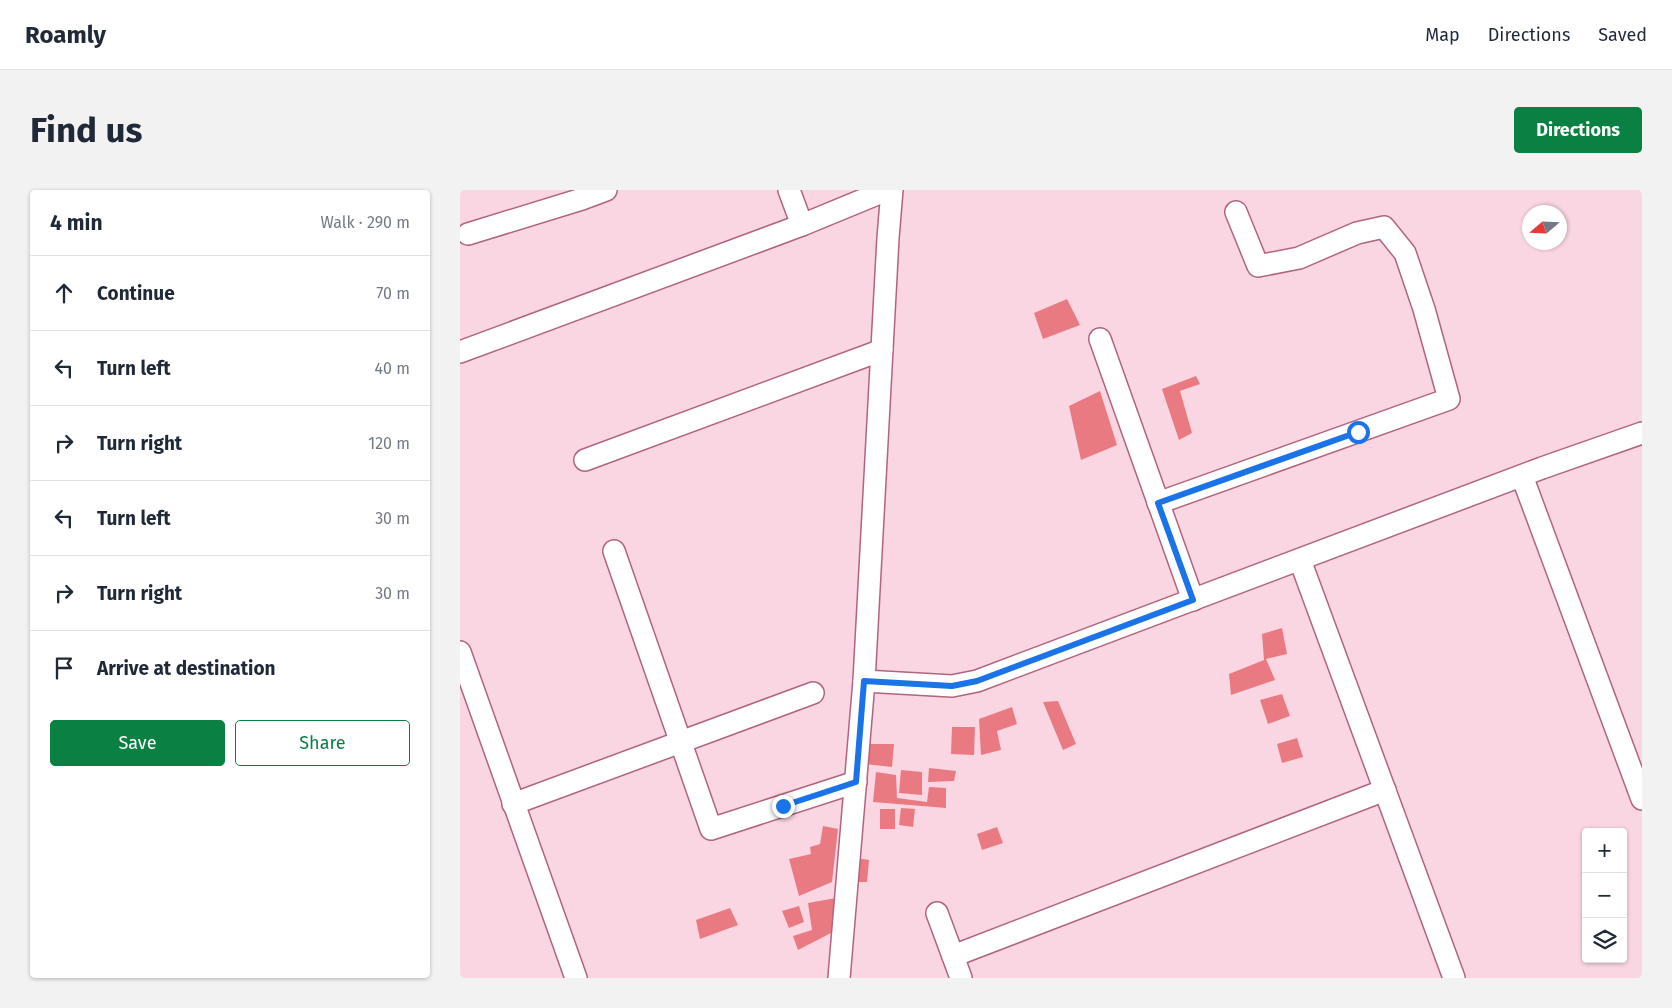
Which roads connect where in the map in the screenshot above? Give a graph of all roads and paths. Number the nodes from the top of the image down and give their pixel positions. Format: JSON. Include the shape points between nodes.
{"nodes":[{"id":1,"x":606,"y":190,"type":"edge"},
{"id":2,"x":789,"y":190,"type":"edge"},
{"id":3,"x":887,"y":190,"type":"edge"},
{"id":4,"x":892,"y":190,"type":"edge"},
{"id":5,"x":576,"y":195,"type":"edge"},
{"id":6,"x":1236,"y":212,"type":"dead end"},
{"id":7,"x":802,"y":225,"type":"junction"},
{"id":8,"x":468,"y":234,"type":"dead end"},
{"id":9,"x":1100,"y":339,"type":"dead end"},
{"id":10,"x":882,"y":350,"type":"junction"},
{"id":11,"x":460,"y":352,"type":"edge"},
{"id":12,"x":1642,"y":432,"type":"edge"},
{"id":13,"x":585,"y":460,"type":"dead end"},
{"id":14,"x":1522,"y":476,"type":"junction"},
{"id":15,"x":1158,"y":503,"type":"junction"},
{"id":16,"x":614,"y":551,"type":"dead end"},
{"id":17,"x":1300,"y":560,"type":"junction"},
{"id":18,"x":1193,"y":600,"type":"junction"},
{"id":19,"x":460,"y":652,"type":"edge"},
{"id":20,"x":864,"y":681,"type":"junction"},
{"id":21,"x":813,"y":693,"type":"dead end"},
{"id":22,"x":680,"y":742,"type":"junction"},
{"id":23,"x":856,"y":782,"type":"junction"},
{"id":24,"x":1385,"y":790,"type":"junction"},
{"id":25,"x":1642,"y":799,"type":"edge"},
{"id":26,"x":513,"y":804,"type":"junction"},
{"id":27,"x":937,"y":914,"type":"dead end"},
{"id":28,"x":953,"y":956,"type":"junction"},
{"id":29,"x":576,"y":978,"type":"edge"},
{"id":30,"x":840,"y":978,"type":"edge"},
{"id":31,"x":961,"y":978,"type":"edge"},
{"id":32,"x":1454,"y":978,"type":"edge"}],
"edges":[{"from":1,"to":5,"type":"street"},
{"from":2,"to":7,"type":"street"},
{"from":3,"to":7,"type":"street"},
{"from":4,"to":10,"type":"street"},
{"from":5,"to":8,"type":"street"},
{"from":6,"to":15,"type":"street","via":[[1258,266],[1299,258],[1357,233],[1384,227],[1405,253],[1449,399]]},
{"from":7,"to":11,"type":"street"},
{"from":9,"to":15,"type":"street"},
{"from":10,"to":13,"type":"street"},
{"from":10,"to":20,"type":"street"},
{"from":12,"to":14,"type":"street"},
{"from":14,"to":17,"type":"street"},
{"from":14,"to":25,"type":"street"},
{"from":15,"to":18,"type":"street"},
{"from":16,"to":22,"type":"street"},
{"from":17,"to":18,"type":"street"},
{"from":17,"to":24,"type":"street"},
{"from":18,"to":20,"type":"street","via":[[977,681],[952,686]]},
{"from":19,"to":26,"type":"street"},
{"from":20,"to":23,"type":"street"},
{"from":21,"to":22,"type":"street"},
{"from":22,"to":23,"type":"street","via":[[711,829]]},
{"from":22,"to":26,"type":"street"},
{"from":23,"to":30,"type":"street"},
{"from":24,"to":28,"type":"street"},
{"from":24,"to":32,"type":"street"},
{"from":26,"to":29,"type":"street"},
{"from":27,"to":28,"type":"street"},
{"from":28,"to":31,"type":"street"}]}
